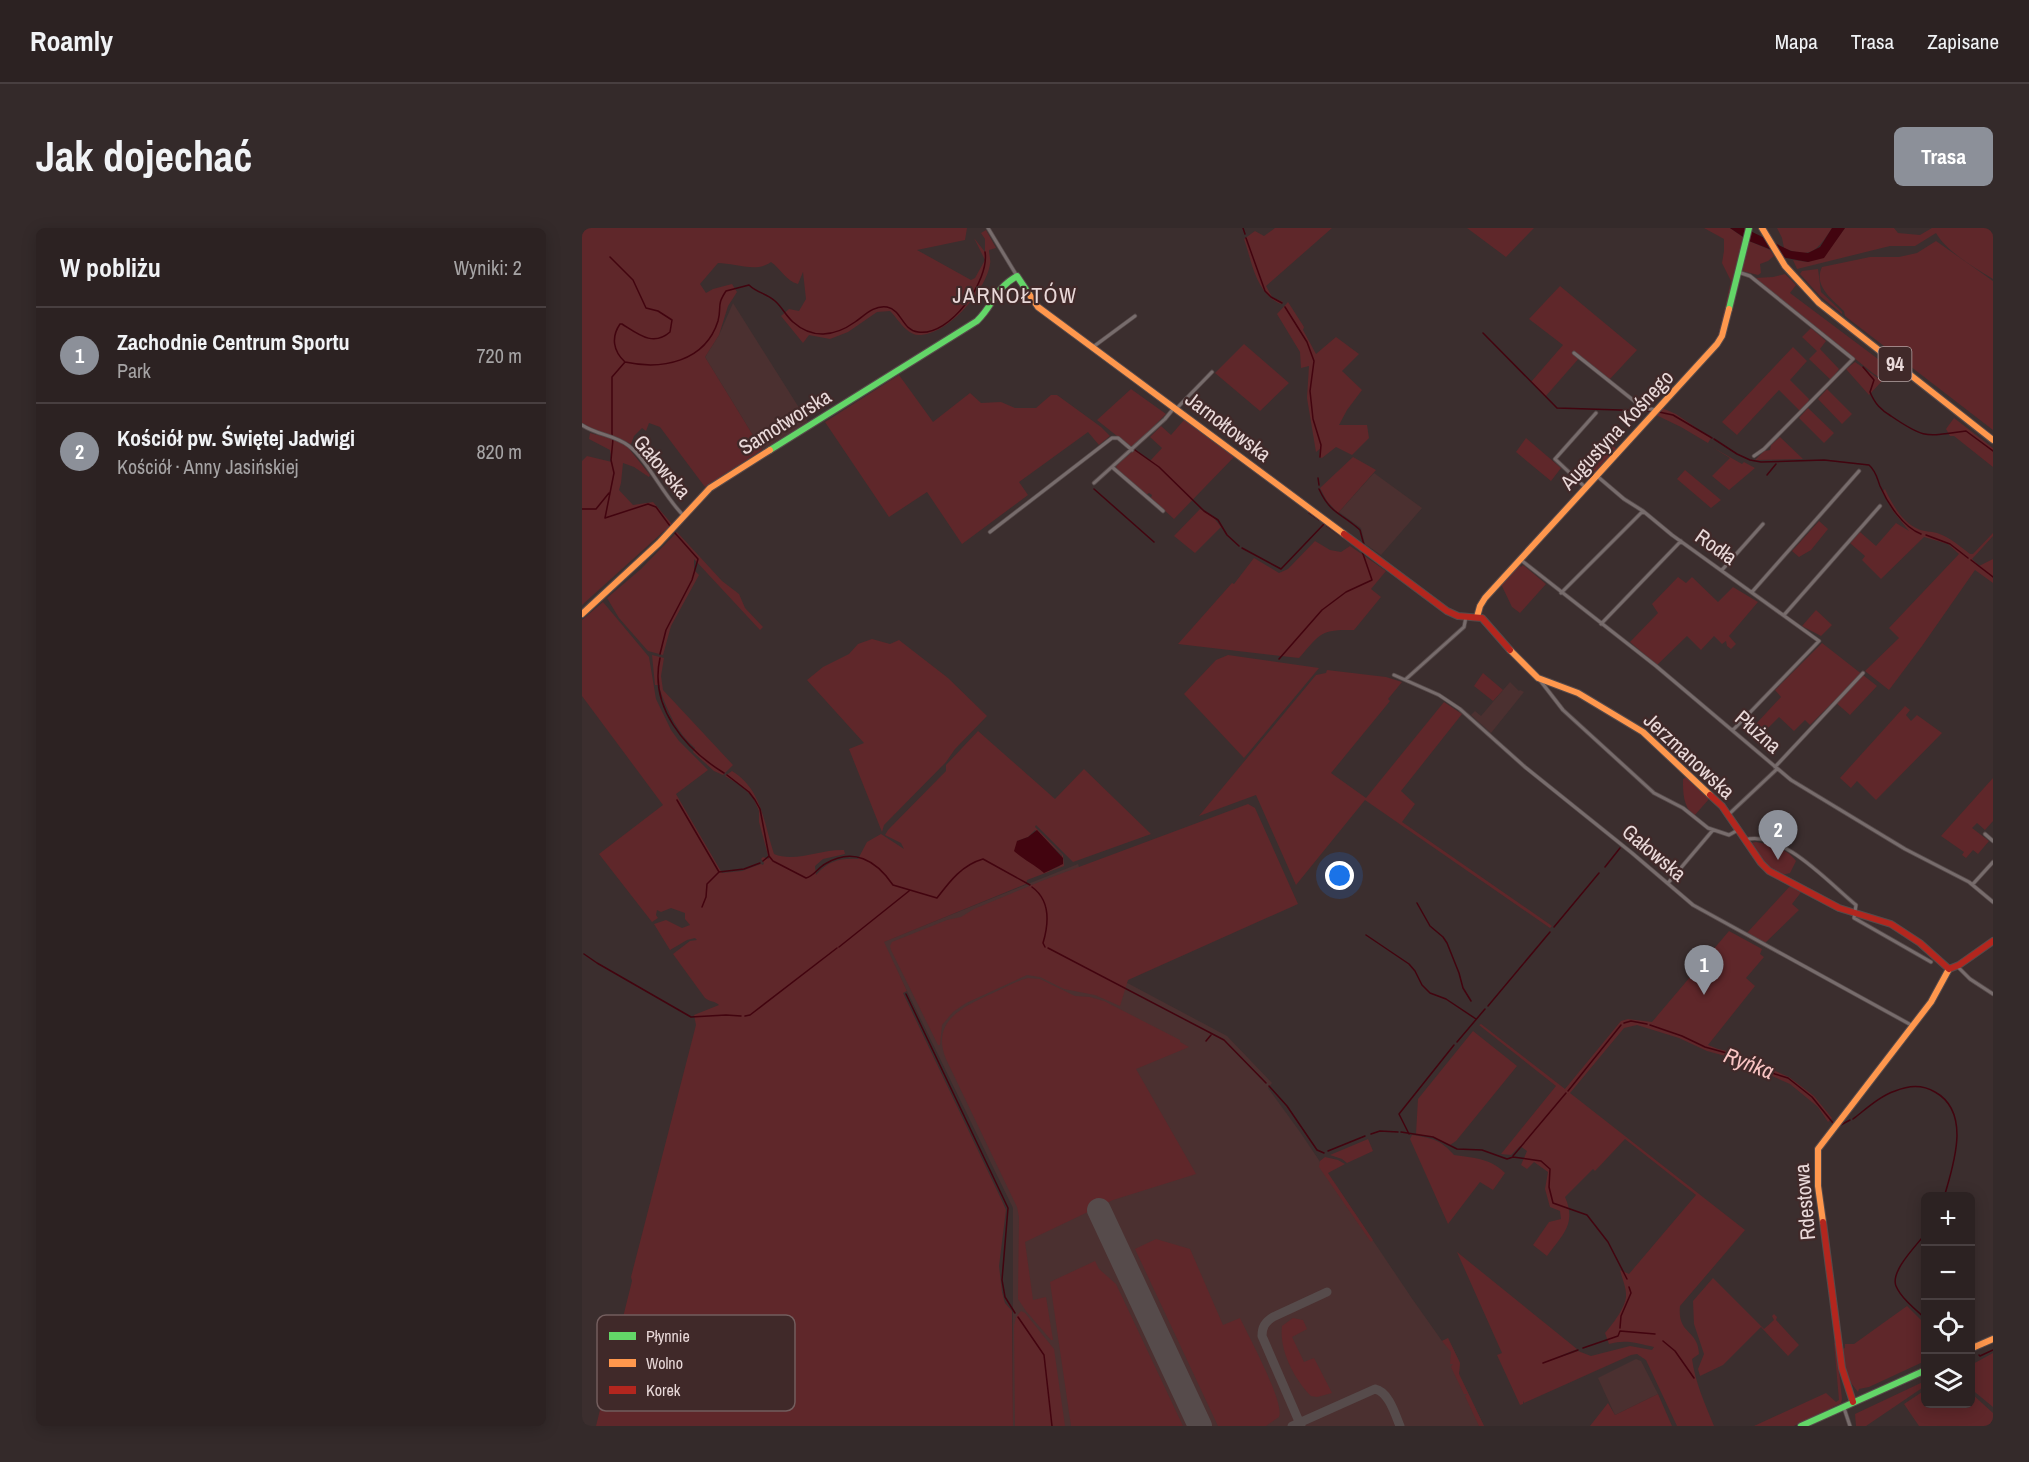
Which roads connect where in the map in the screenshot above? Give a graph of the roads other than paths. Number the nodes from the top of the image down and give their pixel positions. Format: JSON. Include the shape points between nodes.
{"nodes":[{"id":1,"x":988,"y":228,"type":"edge"},
{"id":2,"x":1749,"y":228,"type":"edge"},
{"id":3,"x":1762,"y":228,"type":"edge"},
{"id":4,"x":1738,"y":272,"type":"junction"},
{"id":5,"x":1017,"y":276,"type":"junction"},
{"id":6,"x":1135,"y":316,"type":"dead end"},
{"id":7,"x":1093,"y":347,"type":"junction"},
{"id":8,"x":1574,"y":353,"type":"dead end"},
{"id":9,"x":1212,"y":372,"type":"dead end"},
{"id":10,"x":1175,"y":409,"type":"junction"},
{"id":11,"x":1657,"y":410,"type":"junction"},
{"id":12,"x":1596,"y":413,"type":"dead end"},
{"id":13,"x":582,"y":425,"type":"edge"},
{"id":14,"x":1993,"y":440,"type":"edge"},
{"id":15,"x":1131,"y":450,"type":"junction"},
{"id":16,"x":1754,"y":456,"type":"dead end"},
{"id":17,"x":1112,"y":467,"type":"junction"},
{"id":18,"x":1859,"y":471,"type":"dead end"},
{"id":19,"x":1597,"y":476,"type":"junction"},
{"id":20,"x":1094,"y":483,"type":"dead end"},
{"id":21,"x":1586,"y":488,"type":"junction"},
{"id":22,"x":1880,"y":506,"type":"dead end"},
{"id":23,"x":1163,"y":511,"type":"dead end"},
{"id":24,"x":1643,"y":511,"type":"junction"},
{"id":25,"x":684,"y":516,"type":"junction"},
{"id":26,"x":1763,"y":524,"type":"dead end"},
{"id":27,"x":990,"y":532,"type":"dead end"},
{"id":28,"x":1681,"y":541,"type":"junction"},
{"id":29,"x":1521,"y":560,"type":"junction"},
{"id":30,"x":1722,"y":570,"type":"junction"},
{"id":31,"x":1752,"y":592,"type":"junction"},
{"id":32,"x":1561,"y":593,"type":"junction"},
{"id":33,"x":582,"y":614,"type":"edge"},
{"id":34,"x":1785,"y":615,"type":"junction"},
{"id":35,"x":1466,"y":617,"type":"junction"},
{"id":36,"x":1478,"y":617,"type":"junction"},
{"id":37,"x":1600,"y":624,"type":"junction"},
{"id":38,"x":1863,"y":674,"type":"dead end"},
{"id":39,"x":1394,"y":675,"type":"dead end"},
{"id":40,"x":1538,"y":678,"type":"junction"},
{"id":41,"x":1406,"y":680,"type":"junction"},
{"id":42,"x":1556,"y":685,"type":"junction"},
{"id":43,"x":1552,"y":694,"type":"junction"},
{"id":44,"x":1732,"y":730,"type":"junction"},
{"id":45,"x":1776,"y":768,"type":"junction"},
{"id":46,"x":1728,"y":815,"type":"junction"},
{"id":47,"x":1713,"y":830,"type":"junction"},
{"id":48,"x":1738,"y":830,"type":"junction"},
{"id":49,"x":1985,"y":834,"type":"dead end"},
{"id":50,"x":1745,"y":840,"type":"junction"},
{"id":51,"x":1993,"y":841,"type":"edge"},
{"id":52,"x":1993,"y":862,"type":"edge"},
{"id":53,"x":1668,"y":883,"type":"junction"},
{"id":54,"x":1973,"y":884,"type":"junction"},
{"id":55,"x":1993,"y":902,"type":"edge"},
{"id":56,"x":1856,"y":914,"type":"junction"},
{"id":57,"x":1993,"y":940,"type":"edge"},
{"id":58,"x":1920,"y":943,"type":"junction"},
{"id":59,"x":1914,"y":952,"type":"junction"},
{"id":60,"x":1931,"y":962,"type":"dead end"},
{"id":61,"x":1957,"y":966,"type":"junction"},
{"id":62,"x":1949,"y":969,"type":"junction"},
{"id":63,"x":1993,"y":994,"type":"edge"},
{"id":64,"x":1913,"y":1026,"type":"junction"},
{"id":65,"x":1993,"y":1339,"type":"edge"},
{"id":66,"x":1975,"y":1347,"type":"edge"},
{"id":67,"x":1921,"y":1372,"type":"edge"},
{"id":68,"x":1853,"y":1402,"type":"junction"},
{"id":69,"x":1843,"y":1407,"type":"junction"},
{"id":70,"x":1801,"y":1426,"type":"edge"},
{"id":71,"x":1850,"y":1426,"type":"edge"}],
"edges":[{"from":1,"to":5,"type":"street","name":"Jarnołtowska"},
{"from":2,"to":4,"type":"street","name":"Augustyna Kośnego"},
{"from":3,"to":14,"type":"street","number":"94","via":[[1800,285],[1837,319]]},
{"from":4,"to":11,"type":"street","name":"Augustyna Kośnego","via":[[1720,341]]},
{"from":4,"to":16,"type":"street","via":[[1749,276],[1853,359]]},
{"from":5,"to":7,"type":"street","name":"Jarnołtowska","via":[[1038,307]]},
{"from":5,"to":25,"type":"street","name":"Samotworska","via":[[1001,285],[977,321],[717,484]]},
{"from":6,"to":7,"type":"street"},
{"from":7,"to":10,"type":"street","name":"Jarnołtowska"},
{"from":8,"to":11,"type":"street","via":[[1643,408]]},
{"from":9,"to":10,"type":"street"},
{"from":10,"to":15,"type":"street"},
{"from":10,"to":35,"type":"street","name":"Jarnołtowska","via":[[1447,610]]},
{"from":11,"to":19,"type":"street","name":"Augustyna Kośnego"},
{"from":12,"to":21,"type":"street","via":[[1555,459]]},
{"from":13,"to":25,"type":"street","name":"Gałowska","via":[[634,450]]},
{"from":15,"to":17,"type":"street"},
{"from":15,"to":27,"type":"street","via":[[1118,438],[1112,438]]},
{"from":17,"to":20,"type":"street"},
{"from":17,"to":23,"type":"street"},
{"from":18,"to":31,"type":"street"},
{"from":19,"to":21,"type":"street","name":"Augustyna Kośnego"},
{"from":19,"to":24,"type":"street","name":"Rodła"},
{"from":21,"to":29,"type":"street","name":"Augustyna Kośnego"},
{"from":22,"to":34,"type":"street"},
{"from":24,"to":28,"type":"street","name":"Rodła"},
{"from":24,"to":32,"type":"street"},
{"from":25,"to":33,"type":"street","name":"Samotworska"},
{"from":26,"to":30,"type":"street"},
{"from":28,"to":30,"type":"street","name":"Rodła"},
{"from":28,"to":37,"type":"street"},
{"from":29,"to":32,"type":"street","name":"Płużna"},
{"from":29,"to":36,"type":"street","name":"Augustyna Kośnego","via":[[1483,601]]},
{"from":30,"to":31,"type":"street","name":"Rodła"},
{"from":31,"to":34,"type":"street","name":"Rodła"},
{"from":32,"to":37,"type":"street","name":"Płużna"},
{"from":34,"to":44,"type":"street","name":"Rodła","via":[[1819,641]]},
{"from":35,"to":36,"type":"street","name":"Jarnołtowska"},
{"from":35,"to":41,"type":"street","via":[[1464,627]]},
{"from":36,"to":40,"type":"street","name":"Jerzmanowska"},
{"from":37,"to":44,"type":"street","name":"Płużna"},
{"from":38,"to":45,"type":"street"},
{"from":39,"to":41,"type":"street","name":"Gałowska"},
{"from":40,"to":42,"type":"street","name":"Jerzmanowska"},
{"from":40,"to":43,"type":"street"},
{"from":41,"to":53,"type":"street","name":"Gałowska","via":[[1460,709]]},
{"from":42,"to":43,"type":"street"},
{"from":42,"to":46,"type":"street","name":"Jerzmanowska","via":[[1578,693],[1640,730]]},
{"from":43,"to":47,"type":"street","via":[[1563,710],[1654,793]]},
{"from":44,"to":45,"type":"street","name":"Płużna"},
{"from":45,"to":46,"type":"street"},
{"from":45,"to":54,"type":"street","name":"Płużna","via":[[1905,849]]},
{"from":46,"to":48,"type":"street","name":"Jerzmanowska"},
{"from":47,"to":48,"type":"street","via":[[1729,835]]},
{"from":47,"to":53,"type":"street"},
{"from":48,"to":50,"type":"street","name":"Jerzmanowska"},
{"from":49,"to":51,"type":"street"},
{"from":50,"to":56,"type":"street","name":"Jerzmanowska","via":[[1774,874]]},
{"from":50,"to":56,"type":"street","via":[[1765,840],[1787,850],[1843,892],[1856,905]]},
{"from":52,"to":54,"type":"street"},
{"from":53,"to":64,"type":"street","name":"Gałowska","via":[[1699,909]]},
{"from":54,"to":55,"type":"street","name":"Płużna"},
{"from":56,"to":58,"type":"street","name":"Jerzmanowska","via":[[1884,921]]},
{"from":56,"to":59,"type":"street","via":[[1854,918]]},
{"from":57,"to":61,"type":"street"},
{"from":58,"to":59,"type":"street"},
{"from":58,"to":62,"type":"street","name":"Jerzmanowska"},
{"from":59,"to":60,"type":"street"},
{"from":61,"to":62,"type":"street"},
{"from":61,"to":63,"type":"street"},
{"from":62,"to":64,"type":"street","name":"Rdestowa"},
{"from":64,"to":68,"type":"street","name":"Rdestowa","via":[[1820,1144],[1817,1154],[1842,1368]]},
{"from":65,"to":66,"type":"street"},
{"from":67,"to":68,"type":"street"},
{"from":68,"to":69,"type":"street"},
{"from":69,"to":70,"type":"street"},
{"from":69,"to":71,"type":"street"}]}
